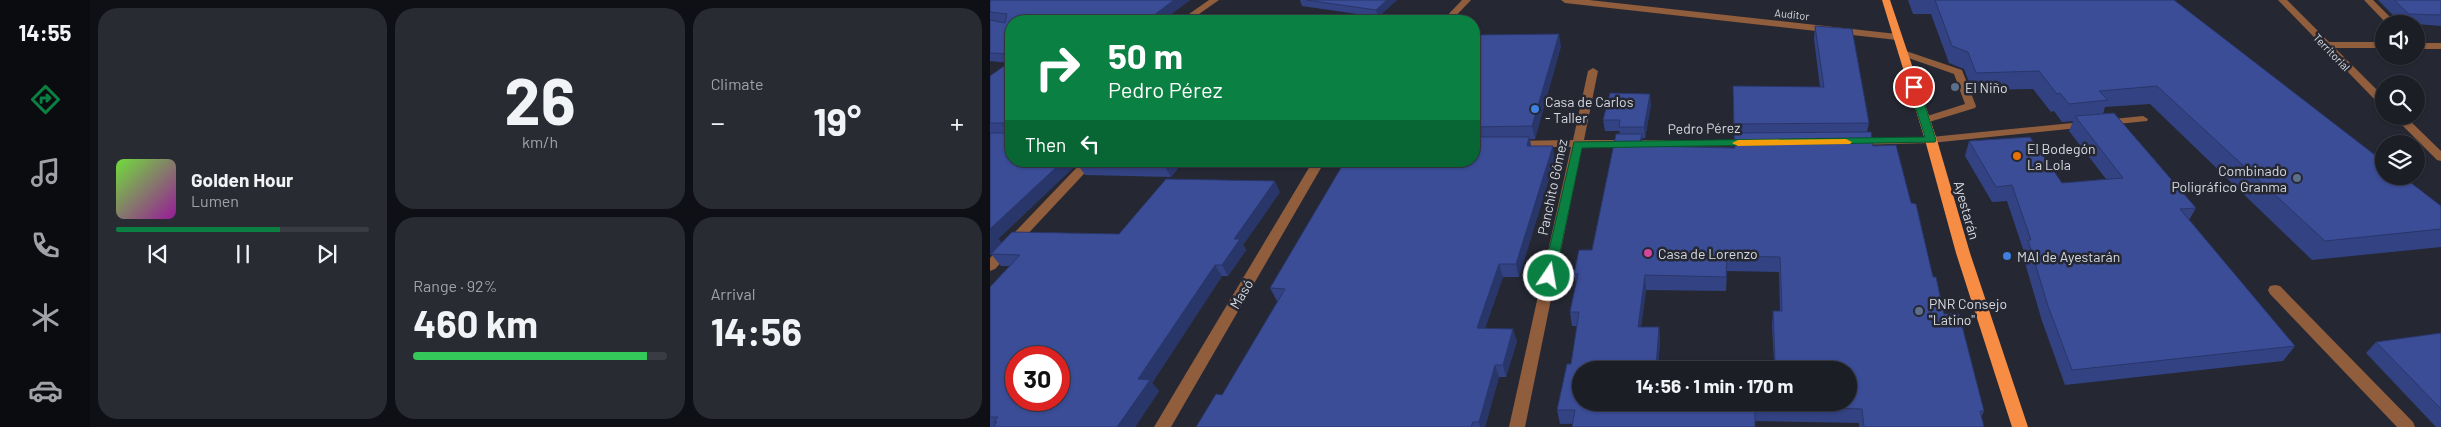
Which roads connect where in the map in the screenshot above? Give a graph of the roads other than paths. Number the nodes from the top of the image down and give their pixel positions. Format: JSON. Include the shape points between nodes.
{"nodes":[{"id":1,"x":1215,"y":0,"type":"edge"},
{"id":2,"x":1467,"y":0,"type":"edge"},
{"id":3,"x":1566,"y":0,"type":"edge"},
{"id":4,"x":1886,"y":0,"type":"edge"},
{"id":5,"x":2282,"y":0,"type":"edge"},
{"id":6,"x":2368,"y":0,"type":"edge"},
{"id":7,"x":1192,"y":15,"type":"edge"},
{"id":8,"x":1452,"y":15,"type":"edge"},
{"id":9,"x":2384,"y":15,"type":"edge"},
{"id":10,"x":1898,"y":37,"type":"junction"},
{"id":11,"x":2325,"y":45,"type":"junction"},
{"id":12,"x":2375,"y":45,"type":"edge"},
{"id":13,"x":2425,"y":46,"type":"edge"},
{"id":14,"x":2441,"y":46,"type":"edge"},
{"id":15,"x":1903,"y":53,"type":"junction"},
{"id":16,"x":1593,"y":71,"type":"dead end"},
{"id":17,"x":2375,"y":94,"type":"edge"},
{"id":18,"x":2143,"y":119,"type":"dead end"},
{"id":19,"x":1925,"y":120,"type":"junction"},
{"id":20,"x":2407,"y":125,"type":"edge"},
{"id":21,"x":1931,"y":140,"type":"junction"},
{"id":22,"x":1844,"y":142,"type":"edge"},
{"id":23,"x":1765,"y":143,"type":"edge"},
{"id":24,"x":1502,"y":144,"type":"edge"},
{"id":25,"x":1578,"y":144,"type":"junction"},
{"id":26,"x":2441,"y":157,"type":"edge"},
{"id":27,"x":1084,"y":167,"type":"edge"},
{"id":28,"x":1315,"y":167,"type":"edge"},
{"id":29,"x":990,"y":266,"type":"edge"},
{"id":30,"x":2275,"y":290,"type":"dead end"},
{"id":31,"x":1162,"y":427,"type":"edge"},
{"id":32,"x":1517,"y":427,"type":"edge"},
{"id":33,"x":2020,"y":427,"type":"edge"},
{"id":34,"x":2407,"y":427,"type":"edge"}],
"edges":[{"from":1,"to":7,"type":"street"},
{"from":2,"to":8,"type":"street"},
{"from":3,"to":10,"type":"street","name":"Auditor"},
{"from":4,"to":10,"type":"main road","name":"Ayestarán"},
{"from":5,"to":11,"type":"street","name":"Territorial"},
{"from":6,"to":9,"type":"street"},
{"from":10,"to":15,"type":"main road","name":"Ayestarán"},
{"from":11,"to":12,"type":"street"},
{"from":11,"to":17,"type":"street","name":"Territorial"},
{"from":13,"to":14,"type":"street"},
{"from":15,"to":19,"type":"main road","name":"Ayestarán"},
{"from":15,"to":19,"type":"street","via":[[1958,72],[1971,106]]},
{"from":16,"to":25,"type":"street","name":"Panchito Gómez"},
{"from":18,"to":21,"type":"street"},
{"from":19,"to":21,"type":"main road","name":"Ayestarán"},
{"from":20,"to":26,"type":"street"},
{"from":21,"to":22,"type":"street"},
{"from":21,"to":33,"type":"main road","name":"Ayestarán","via":[[1963,254]]},
{"from":23,"to":25,"type":"street","name":"Pedro Pérez"},
{"from":24,"to":25,"type":"street","name":"Pedro Pérez"},
{"from":25,"to":32,"type":"street","name":"Panchito Gómez"},
{"from":27,"to":29,"type":"street"},
{"from":28,"to":31,"type":"street","name":"Masó"},
{"from":30,"to":34,"type":"street"}]}
